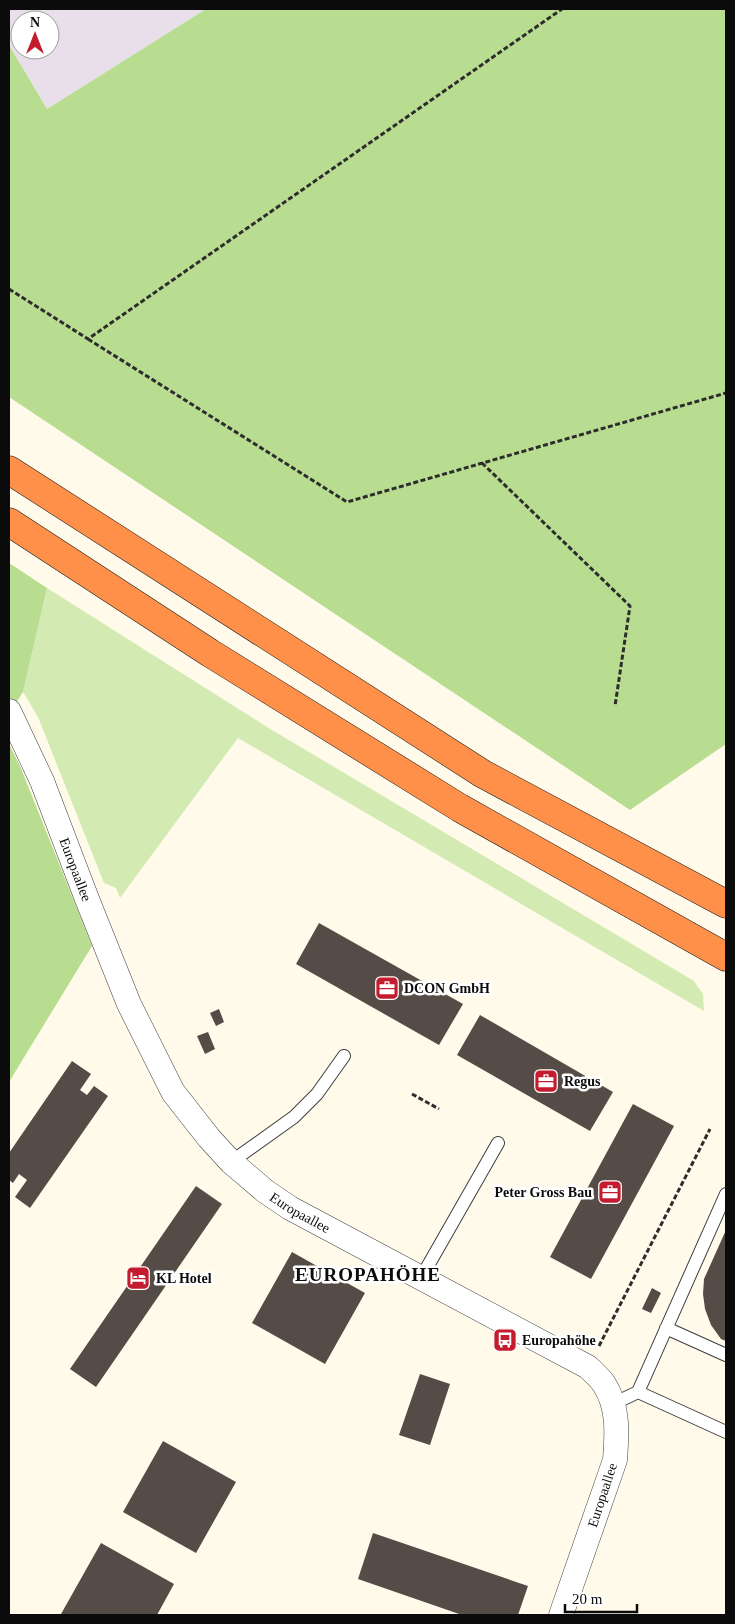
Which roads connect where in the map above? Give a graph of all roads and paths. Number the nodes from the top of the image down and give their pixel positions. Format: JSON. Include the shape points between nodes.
{"nodes":[{"id":1,"x":562,"y":9,"type":"edge"},
{"id":2,"x":9,"y":289,"type":"edge"},
{"id":3,"x":88,"y":339,"type":"junction"},
{"id":4,"x":726,"y":393,"type":"edge"},
{"id":5,"x":482,"y":463,"type":"junction"},
{"id":6,"x":9,"y":470,"type":"edge"},
{"id":7,"x":9,"y":522,"type":"edge"},
{"id":8,"x":615,"y":706,"type":"dead end"},
{"id":9,"x":9,"y":711,"type":"edge"},
{"id":10,"x":726,"y":904,"type":"edge"},
{"id":11,"x":726,"y":957,"type":"edge"},
{"id":12,"x":344,"y":1056,"type":"dead end"},
{"id":13,"x":412,"y":1094,"type":"dead end"},
{"id":14,"x":439,"y":1109,"type":"dead end"},
{"id":15,"x":710,"y":1129,"type":"dead end"},
{"id":16,"x":498,"y":1143,"type":"dead end"},
{"id":17,"x":231,"y":1162,"type":"junction"},
{"id":18,"x":726,"y":1194,"type":"edge"},
{"id":19,"x":421,"y":1278,"type":"junction"},
{"id":20,"x":666,"y":1328,"type":"junction"},
{"id":21,"x":599,"y":1346,"type":"dead end"},
{"id":22,"x":726,"y":1355,"type":"edge"},
{"id":23,"x":638,"y":1392,"type":"junction"},
{"id":24,"x":613,"y":1404,"type":"junction"},
{"id":25,"x":726,"y":1432,"type":"edge"},
{"id":26,"x":561,"y":1615,"type":"edge"}],
"edges":[{"from":1,"to":3,"type":"path"},
{"from":2,"to":3,"type":"path"},
{"from":3,"to":5,"type":"path","via":[[347,502]]},
{"from":4,"to":5,"type":"path"},
{"from":5,"to":8,"type":"path","via":[[630,606]]},
{"from":6,"to":10,"type":"highway","via":[[483,774]]},
{"from":7,"to":11,"type":"highway","via":[[210,653],[460,808]]},
{"from":9,"to":17,"type":"street","name":"Europaallee","via":[[42,781],[129,1004],[173,1092]]},
{"from":12,"to":17,"type":"lane","via":[[317,1094],[294,1118]]},
{"from":13,"to":14,"type":"path"},
{"from":15,"to":21,"type":"path"},
{"from":16,"to":19,"type":"lane"},
{"from":17,"to":19,"type":"street","name":"Europaallee","via":[[290,1208]]},
{"from":18,"to":20,"type":"lane"},
{"from":19,"to":24,"type":"street","name":"Europaallee","via":[[588,1367],[604,1383]]},
{"from":20,"to":22,"type":"lane"},
{"from":20,"to":23,"type":"lane"},
{"from":23,"to":24,"type":"lane"},
{"from":23,"to":25,"type":"lane"},
{"from":24,"to":26,"type":"street","name":"Europaallee","via":[[617,1434],[615,1460]]}]}
